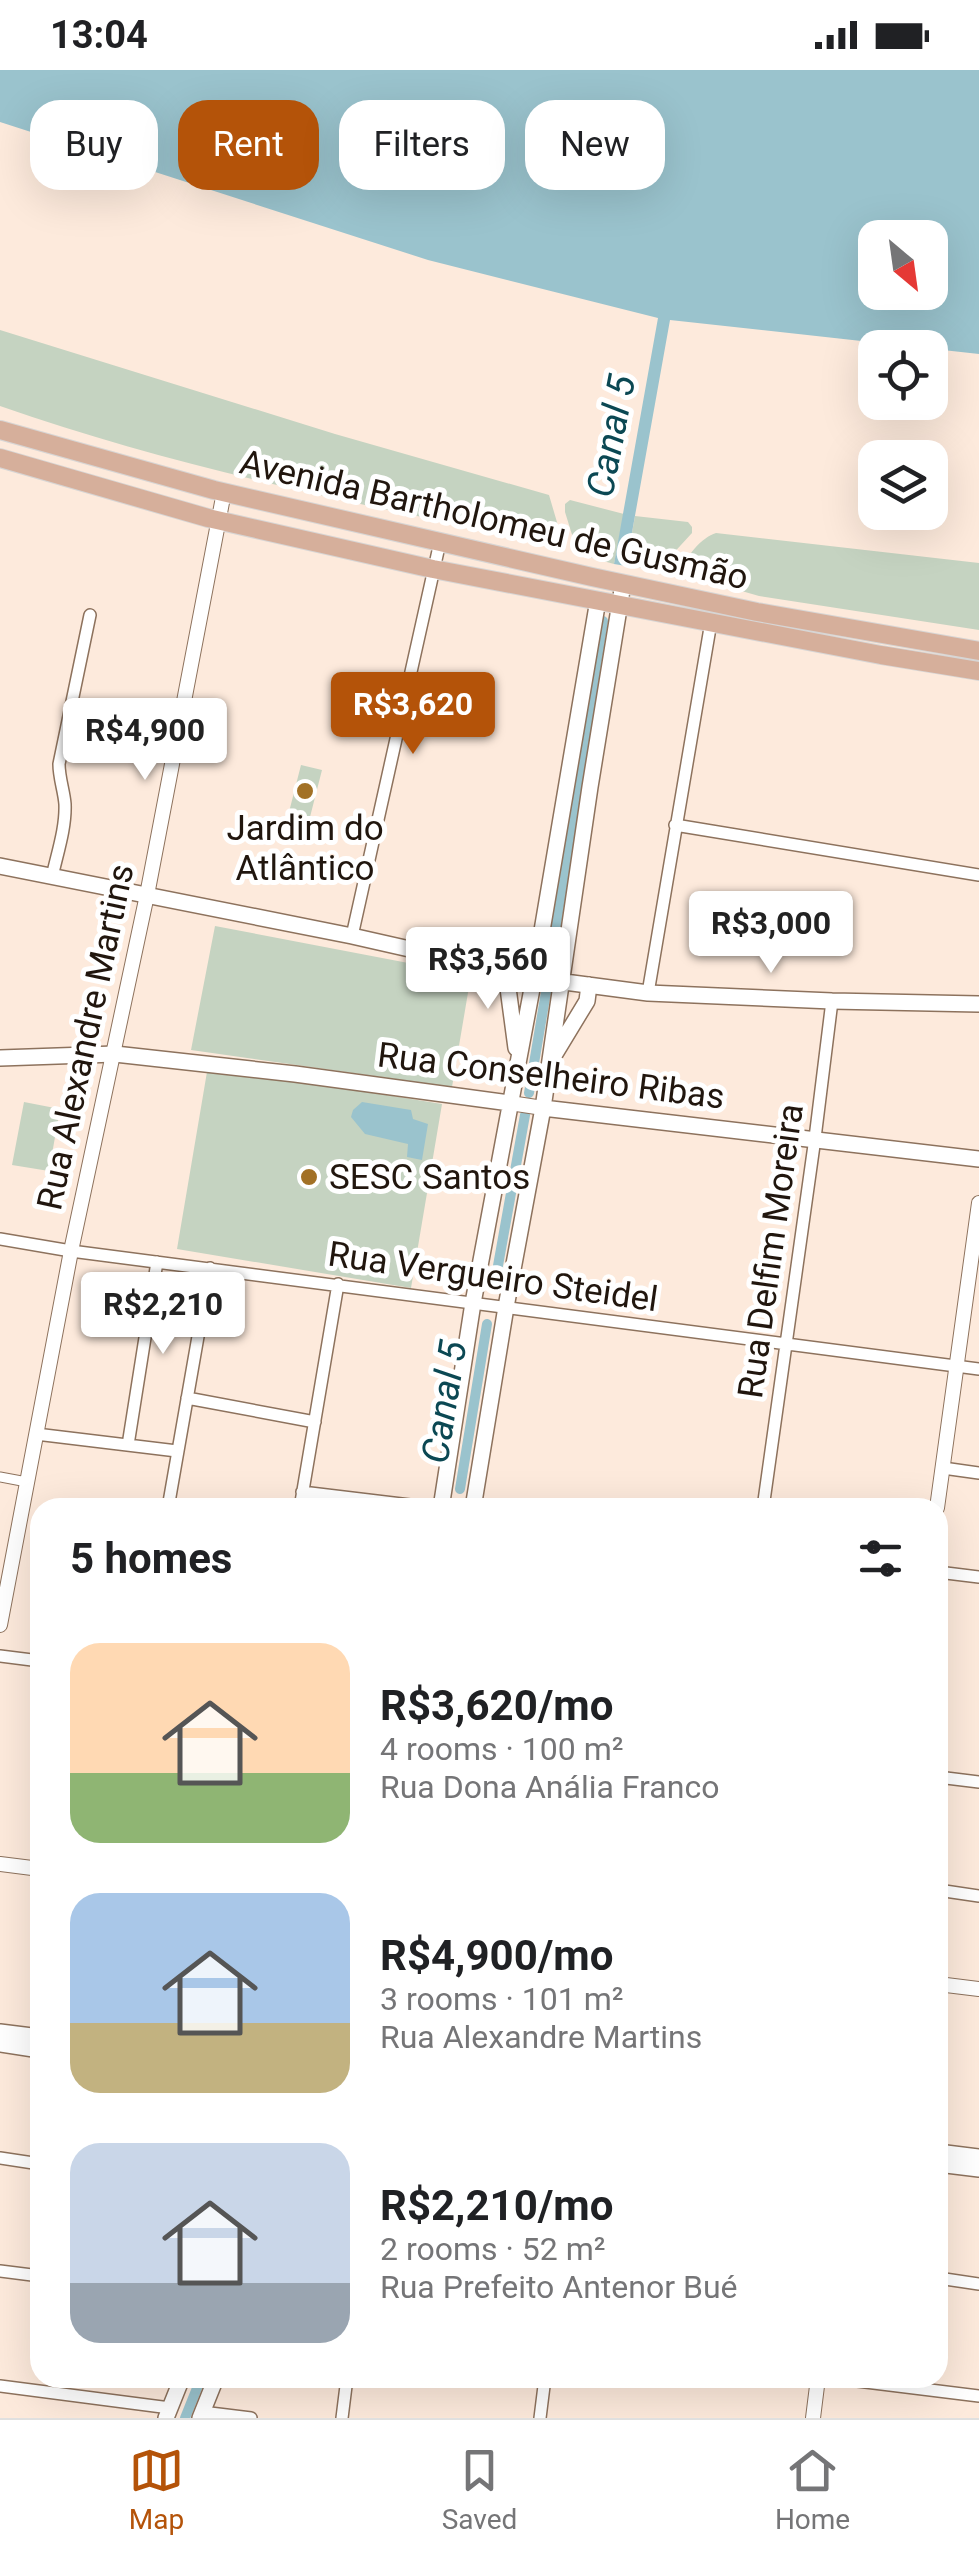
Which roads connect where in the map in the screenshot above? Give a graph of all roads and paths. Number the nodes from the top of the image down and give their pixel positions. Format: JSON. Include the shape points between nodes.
{"nodes":[{"id":1,"x":0,"y":430,"type":"edge"},
{"id":2,"x":0,"y":458,"type":"edge"},
{"id":3,"x":224,"y":492,"type":"junction"},
{"id":4,"x":218,"y":520,"type":"junction"},
{"id":5,"x":440,"y":542,"type":"junction"},
{"id":6,"x":434,"y":569,"type":"junction"},
{"id":7,"x":623,"y":584,"type":"junction"},
{"id":8,"x":598,"y":600,"type":"junction"},
{"id":9,"x":618,"y":604,"type":"junction"},
{"id":10,"x":90,"y":615,"type":"dead end"},
{"id":11,"x":711,"y":622,"type":"junction"},
{"id":12,"x":979,"y":651,"type":"edge"},
{"id":13,"x":979,"y":671,"type":"edge"},
{"id":14,"x":675,"y":825,"type":"junction"},
{"id":15,"x":0,"y":866,"type":"edge"},
{"id":16,"x":979,"y":875,"type":"edge"},
{"id":17,"x":52,"y":877,"type":"junction"},
{"id":18,"x":146,"y":896,"type":"junction"},
{"id":19,"x":352,"y":936,"type":"junction"},
{"id":20,"x":516,"y":974,"type":"junction"},
{"id":21,"x":548,"y":980,"type":"junction"},
{"id":22,"x":589,"y":985,"type":"junction"},
{"id":23,"x":648,"y":993,"type":"junction"},
{"id":24,"x":832,"y":1001,"type":"junction"},
{"id":25,"x":979,"y":1004,"type":"edge"},
{"id":26,"x":114,"y":1054,"type":"junction"},
{"id":27,"x":0,"y":1058,"type":"edge"},
{"id":28,"x":518,"y":1062,"type":"junction"},
{"id":29,"x":548,"y":1065,"type":"junction"},
{"id":30,"x":512,"y":1104,"type":"junction"},
{"id":31,"x":541,"y":1107,"type":"junction"},
{"id":32,"x":815,"y":1138,"type":"junction"},
{"id":33,"x":979,"y":1159,"type":"edge"},
{"id":34,"x":979,"y":1203,"type":"edge"},
{"id":35,"x":0,"y":1239,"type":"edge"},
{"id":36,"x":71,"y":1250,"type":"junction"},
{"id":37,"x":158,"y":1262,"type":"junction"},
{"id":38,"x":210,"y":1268,"type":"junction"},
{"id":39,"x":338,"y":1284,"type":"junction"},
{"id":40,"x":475,"y":1303,"type":"junction"},
{"id":41,"x":503,"y":1307,"type":"junction"},
{"id":42,"x":787,"y":1344,"type":"junction"},
{"id":43,"x":956,"y":1366,"type":"junction"},
{"id":44,"x":979,"y":1370,"type":"edge"},
{"id":45,"x":188,"y":1398,"type":"junction"},
{"id":46,"x":315,"y":1422,"type":"junction"},
{"id":47,"x":36,"y":1434,"type":"junction"},
{"id":48,"x":128,"y":1445,"type":"junction"},
{"id":49,"x":178,"y":1451,"type":"junction"},
{"id":50,"x":943,"y":1468,"type":"junction"},
{"id":51,"x":979,"y":1473,"type":"edge"},
{"id":52,"x":0,"y":1477,"type":"edge"},
{"id":53,"x":27,"y":1482,"type":"junction"},
{"id":54,"x":302,"y":1492,"type":"junction"},
{"id":55,"x":170,"y":1498,"type":"edge"},
{"id":56,"x":301,"y":1498,"type":"edge"},
{"id":57,"x":353,"y":1498,"type":"edge"},
{"id":58,"x":440,"y":1498,"type":"edge"},
{"id":59,"x":474,"y":1498,"type":"edge"},
{"id":60,"x":764,"y":1498,"type":"edge"},
{"id":61,"x":938,"y":1498,"type":"edge"},
{"id":62,"x":948,"y":1573,"type":"edge"},
{"id":63,"x":979,"y":1577,"type":"edge"},
{"id":64,"x":0,"y":1625,"type":"edge"},
{"id":65,"x":0,"y":1656,"type":"edge"},
{"id":66,"x":30,"y":1660,"type":"edge"},
{"id":67,"x":948,"y":1778,"type":"edge"},
{"id":68,"x":979,"y":1782,"type":"edge"},
{"id":69,"x":0,"y":1864,"type":"edge"},
{"id":70,"x":30,"y":1868,"type":"edge"},
{"id":71,"x":948,"y":1891,"type":"edge"},
{"id":72,"x":979,"y":1896,"type":"edge"},
{"id":73,"x":948,"y":1985,"type":"edge"},
{"id":74,"x":979,"y":1989,"type":"edge"},
{"id":75,"x":0,"y":2032,"type":"edge"},
{"id":76,"x":30,"y":2036,"type":"edge"},
{"id":77,"x":0,"y":2044,"type":"edge"},
{"id":78,"x":30,"y":2048,"type":"edge"},
{"id":79,"x":948,"y":2153,"type":"edge"},
{"id":80,"x":979,"y":2157,"type":"edge"},
{"id":81,"x":0,"y":2158,"type":"edge"},
{"id":82,"x":30,"y":2162,"type":"edge"},
{"id":83,"x":948,"y":2165,"type":"edge"},
{"id":84,"x":979,"y":2169,"type":"edge"},
{"id":85,"x":0,"y":2271,"type":"edge"},
{"id":86,"x":30,"y":2275,"type":"edge"},
{"id":87,"x":948,"y":2279,"type":"edge"},
{"id":88,"x":979,"y":2284,"type":"edge"},
{"id":89,"x":0,"y":2386,"type":"edge"},
{"id":90,"x":178,"y":2388,"type":"edge"},
{"id":91,"x":212,"y":2388,"type":"edge"},
{"id":92,"x":346,"y":2388,"type":"edge"},
{"id":93,"x":544,"y":2388,"type":"edge"},
{"id":94,"x":817,"y":2388,"type":"edge"},
{"id":95,"x":915,"y":2388,"type":"edge"},
{"id":96,"x":979,"y":2396,"type":"edge"},
{"id":97,"x":168,"y":2413,"type":"edge"},
{"id":98,"x":201,"y":2415,"type":"edge"},
{"id":99,"x":251,"y":2418,"type":"edge"},
{"id":100,"x":342,"y":2418,"type":"edge"},
{"id":101,"x":540,"y":2418,"type":"edge"},
{"id":102,"x":813,"y":2418,"type":"edge"}],
"edges":[{"from":1,"to":3,"type":"main road","name":"Avenida Bartholomeu de Gusmão"},
{"from":2,"to":4,"type":"main road","name":"Avenida Bartholomeu de Gusmão"},
{"from":3,"to":4,"type":"street","name":"Rua Alexandre Martins"},
{"from":3,"to":5,"type":"main road","name":"Avenida Bartholomeu de Gusmão"},
{"from":4,"to":6,"type":"main road","name":"Avenida Bartholomeu de Gusmão"},
{"from":4,"to":18,"type":"street","name":"Rua Alexandre Martins"},
{"from":5,"to":6,"type":"street"},
{"from":5,"to":7,"type":"main road","name":"Avenida Bartholomeu de Gusmão"},
{"from":6,"to":8,"type":"main road","name":"Avenida Bartholomeu de Gusmão"},
{"from":6,"to":19,"type":"street"},
{"from":7,"to":9,"type":"main road"},
{"from":7,"to":12,"type":"main road","name":"Avenida Bartholomeu de Gusmão"},
{"from":8,"to":9,"type":"main road","name":"Avenida Bartholomeu de Gusmão"},
{"from":8,"to":21,"type":"main road"},
{"from":9,"to":11,"type":"main road","name":"Avenida Bartholomeu de Gusmão"},
{"from":9,"to":21,"type":"main road"},
{"from":10,"to":17,"type":"street","via":[[60,764],[64,819]]},
{"from":11,"to":13,"type":"main road","name":"Avenida Bartholomeu de Gusmão"},
{"from":11,"to":14,"type":"street"},
{"from":14,"to":16,"type":"street"},
{"from":14,"to":23,"type":"street"},
{"from":15,"to":17,"type":"main road"},
{"from":17,"to":18,"type":"main road"},
{"from":18,"to":19,"type":"main road"},
{"from":18,"to":26,"type":"street","name":"Rua Alexandre Martins"},
{"from":19,"to":20,"type":"main road"},
{"from":20,"to":21,"type":"main road"},
{"from":20,"to":28,"type":"main road","via":[[508,988]]},
{"from":21,"to":22,"type":"main road"},
{"from":21,"to":28,"type":"main road"},
{"from":21,"to":29,"type":"main road"},
{"from":22,"to":23,"type":"main road"},
{"from":22,"to":29,"type":"main road"},
{"from":23,"to":24,"type":"main road"},
{"from":24,"to":25,"type":"main road"},
{"from":24,"to":32,"type":"street","name":"Rua Delfim Moreira"},
{"from":26,"to":27,"type":"main road","name":"Rua Conselheiro Ribas"},
{"from":26,"to":30,"type":"main road","name":"Rua Conselheiro Ribas"},
{"from":26,"to":36,"type":"street","name":"Rua Alexandre Martins"},
{"from":28,"to":30,"type":"main road"},
{"from":29,"to":31,"type":"main road"},
{"from":30,"to":31,"type":"street","name":"Rua Conselheiro Ribas"},
{"from":30,"to":40,"type":"main road"},
{"from":31,"to":32,"type":"main road","name":"Rua Conselheiro Ribas"},
{"from":31,"to":41,"type":"main road"},
{"from":32,"to":33,"type":"main road","name":"Rua Conselheiro Ribas"},
{"from":32,"to":42,"type":"street","name":"Rua Delfim Moreira"},
{"from":34,"to":43,"type":"street"},
{"from":35,"to":36,"type":"street","name":"Rua Vergueiro Steidel"},
{"from":36,"to":37,"type":"street","name":"Rua Vergueiro Steidel"},
{"from":36,"to":47,"type":"street","name":"Rua Alexandre Martins"},
{"from":37,"to":38,"type":"street","name":"Rua Vergueiro Steidel"},
{"from":37,"to":48,"type":"street"},
{"from":38,"to":39,"type":"street","name":"Rua Vergueiro Steidel"},
{"from":38,"to":45,"type":"street"},
{"from":39,"to":40,"type":"street","name":"Rua Vergueiro Steidel"},
{"from":39,"to":46,"type":"street"},
{"from":40,"to":41,"type":"street","name":"Rua Vergueiro Steidel"},
{"from":40,"to":58,"type":"main road"},
{"from":41,"to":42,"type":"street","name":"Rua Vergueiro Steidel"},
{"from":41,"to":59,"type":"main road"},
{"from":42,"to":43,"type":"street","name":"Rua Vergueiro Steidel"},
{"from":42,"to":60,"type":"street","name":"Rua Delfim Moreira"},
{"from":43,"to":44,"type":"street","name":"Rua Vergueiro Steidel"},
{"from":43,"to":50,"type":"street"},
{"from":45,"to":46,"type":"street"},
{"from":45,"to":49,"type":"street"},
{"from":46,"to":54,"type":"street"},
{"from":47,"to":48,"type":"street"},
{"from":47,"to":53,"type":"street","name":"Rua Alexandre Martins"},
{"from":48,"to":49,"type":"street"},
{"from":49,"to":55,"type":"street"},
{"from":50,"to":51,"type":"street"},
{"from":50,"to":61,"type":"street"},
{"from":52,"to":53,"type":"street"},
{"from":53,"to":64,"type":"street","name":"Rua Alexandre Martins"},
{"from":54,"to":56,"type":"street"},
{"from":54,"to":57,"type":"street"},
{"from":62,"to":63,"type":"street"},
{"from":65,"to":66,"type":"street"},
{"from":67,"to":68,"type":"street"},
{"from":69,"to":70,"type":"street"},
{"from":71,"to":72,"type":"street"},
{"from":73,"to":74,"type":"street"},
{"from":75,"to":76,"type":"main road"},
{"from":77,"to":78,"type":"main road"},
{"from":79,"to":80,"type":"main road"},
{"from":81,"to":82,"type":"street"},
{"from":83,"to":84,"type":"main road"},
{"from":85,"to":86,"type":"street"},
{"from":87,"to":88,"type":"street"},
{"from":89,"to":97,"type":"street"},
{"from":90,"to":97,"type":"main road"},
{"from":91,"to":98,"type":"main road"},
{"from":92,"to":100,"type":"street"},
{"from":93,"to":101,"type":"street"},
{"from":94,"to":102,"type":"street"},
{"from":95,"to":96,"type":"street"},
{"from":98,"to":99,"type":"street"}]}
